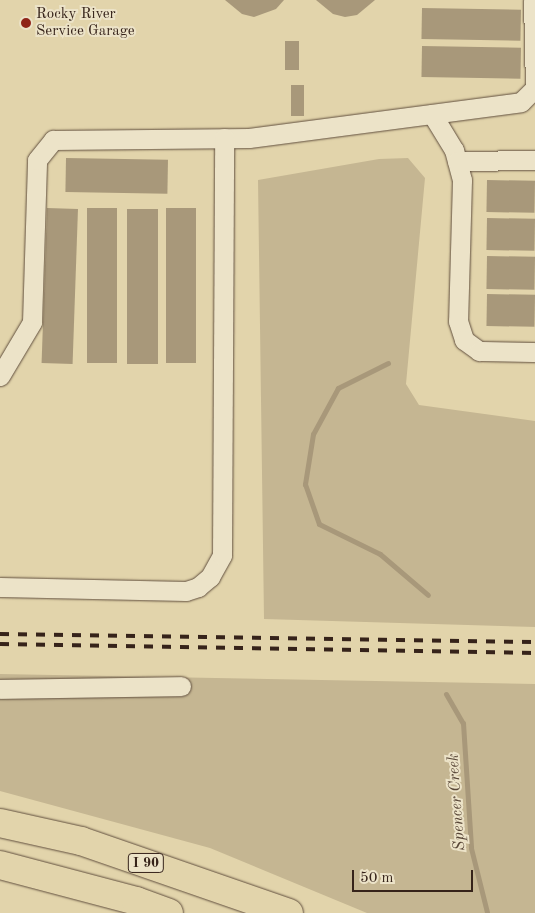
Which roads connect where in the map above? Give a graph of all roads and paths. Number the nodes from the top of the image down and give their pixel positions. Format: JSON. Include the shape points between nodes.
{"nodes":[{"id":1,"x":533,"y":0,"type":"edge"},
{"id":2,"x":535,"y":88,"type":"edge"},
{"id":3,"x":432,"y":114,"type":"junction"},
{"id":4,"x":224,"y":138,"type":"junction"},
{"id":5,"x":535,"y":160,"type":"edge"},
{"id":6,"x":457,"y":161,"type":"junction"},
{"id":7,"x":535,"y":352,"type":"edge"},
{"id":8,"x":0,"y":376,"type":"edge"},
{"id":9,"x":0,"y":587,"type":"edge"},
{"id":10,"x":181,"y":686,"type":"dead end"},
{"id":11,"x":0,"y":689,"type":"edge"},
{"id":12,"x":0,"y":823,"type":"edge"},
{"id":13,"x":0,"y":865,"type":"edge"},
{"id":14,"x":169,"y":913,"type":"edge"},
{"id":15,"x":289,"y":913,"type":"edge"}],
"edges":[{"from":1,"to":2,"type":"lane"},
{"from":2,"to":3,"type":"lane","via":[[522,102]]},
{"from":3,"to":4,"type":"lane","via":[[249,138]]},
{"from":3,"to":6,"type":"lane"},
{"from":4,"to":8,"type":"lane","via":[[53,140],[37,160],[32,322]]},
{"from":4,"to":9,"type":"lane","via":[[222,555],[210,577],[198,587],[186,591]]},
{"from":5,"to":6,"type":"lane"},
{"from":6,"to":7,"type":"lane","via":[[462,180],[458,321],[464,340],[479,351]]},
{"from":10,"to":11,"type":"lane"},
{"from":12,"to":15,"type":"highway","number":"I 90","via":[[81,841]]},
{"from":13,"to":14,"type":"highway"}]}
